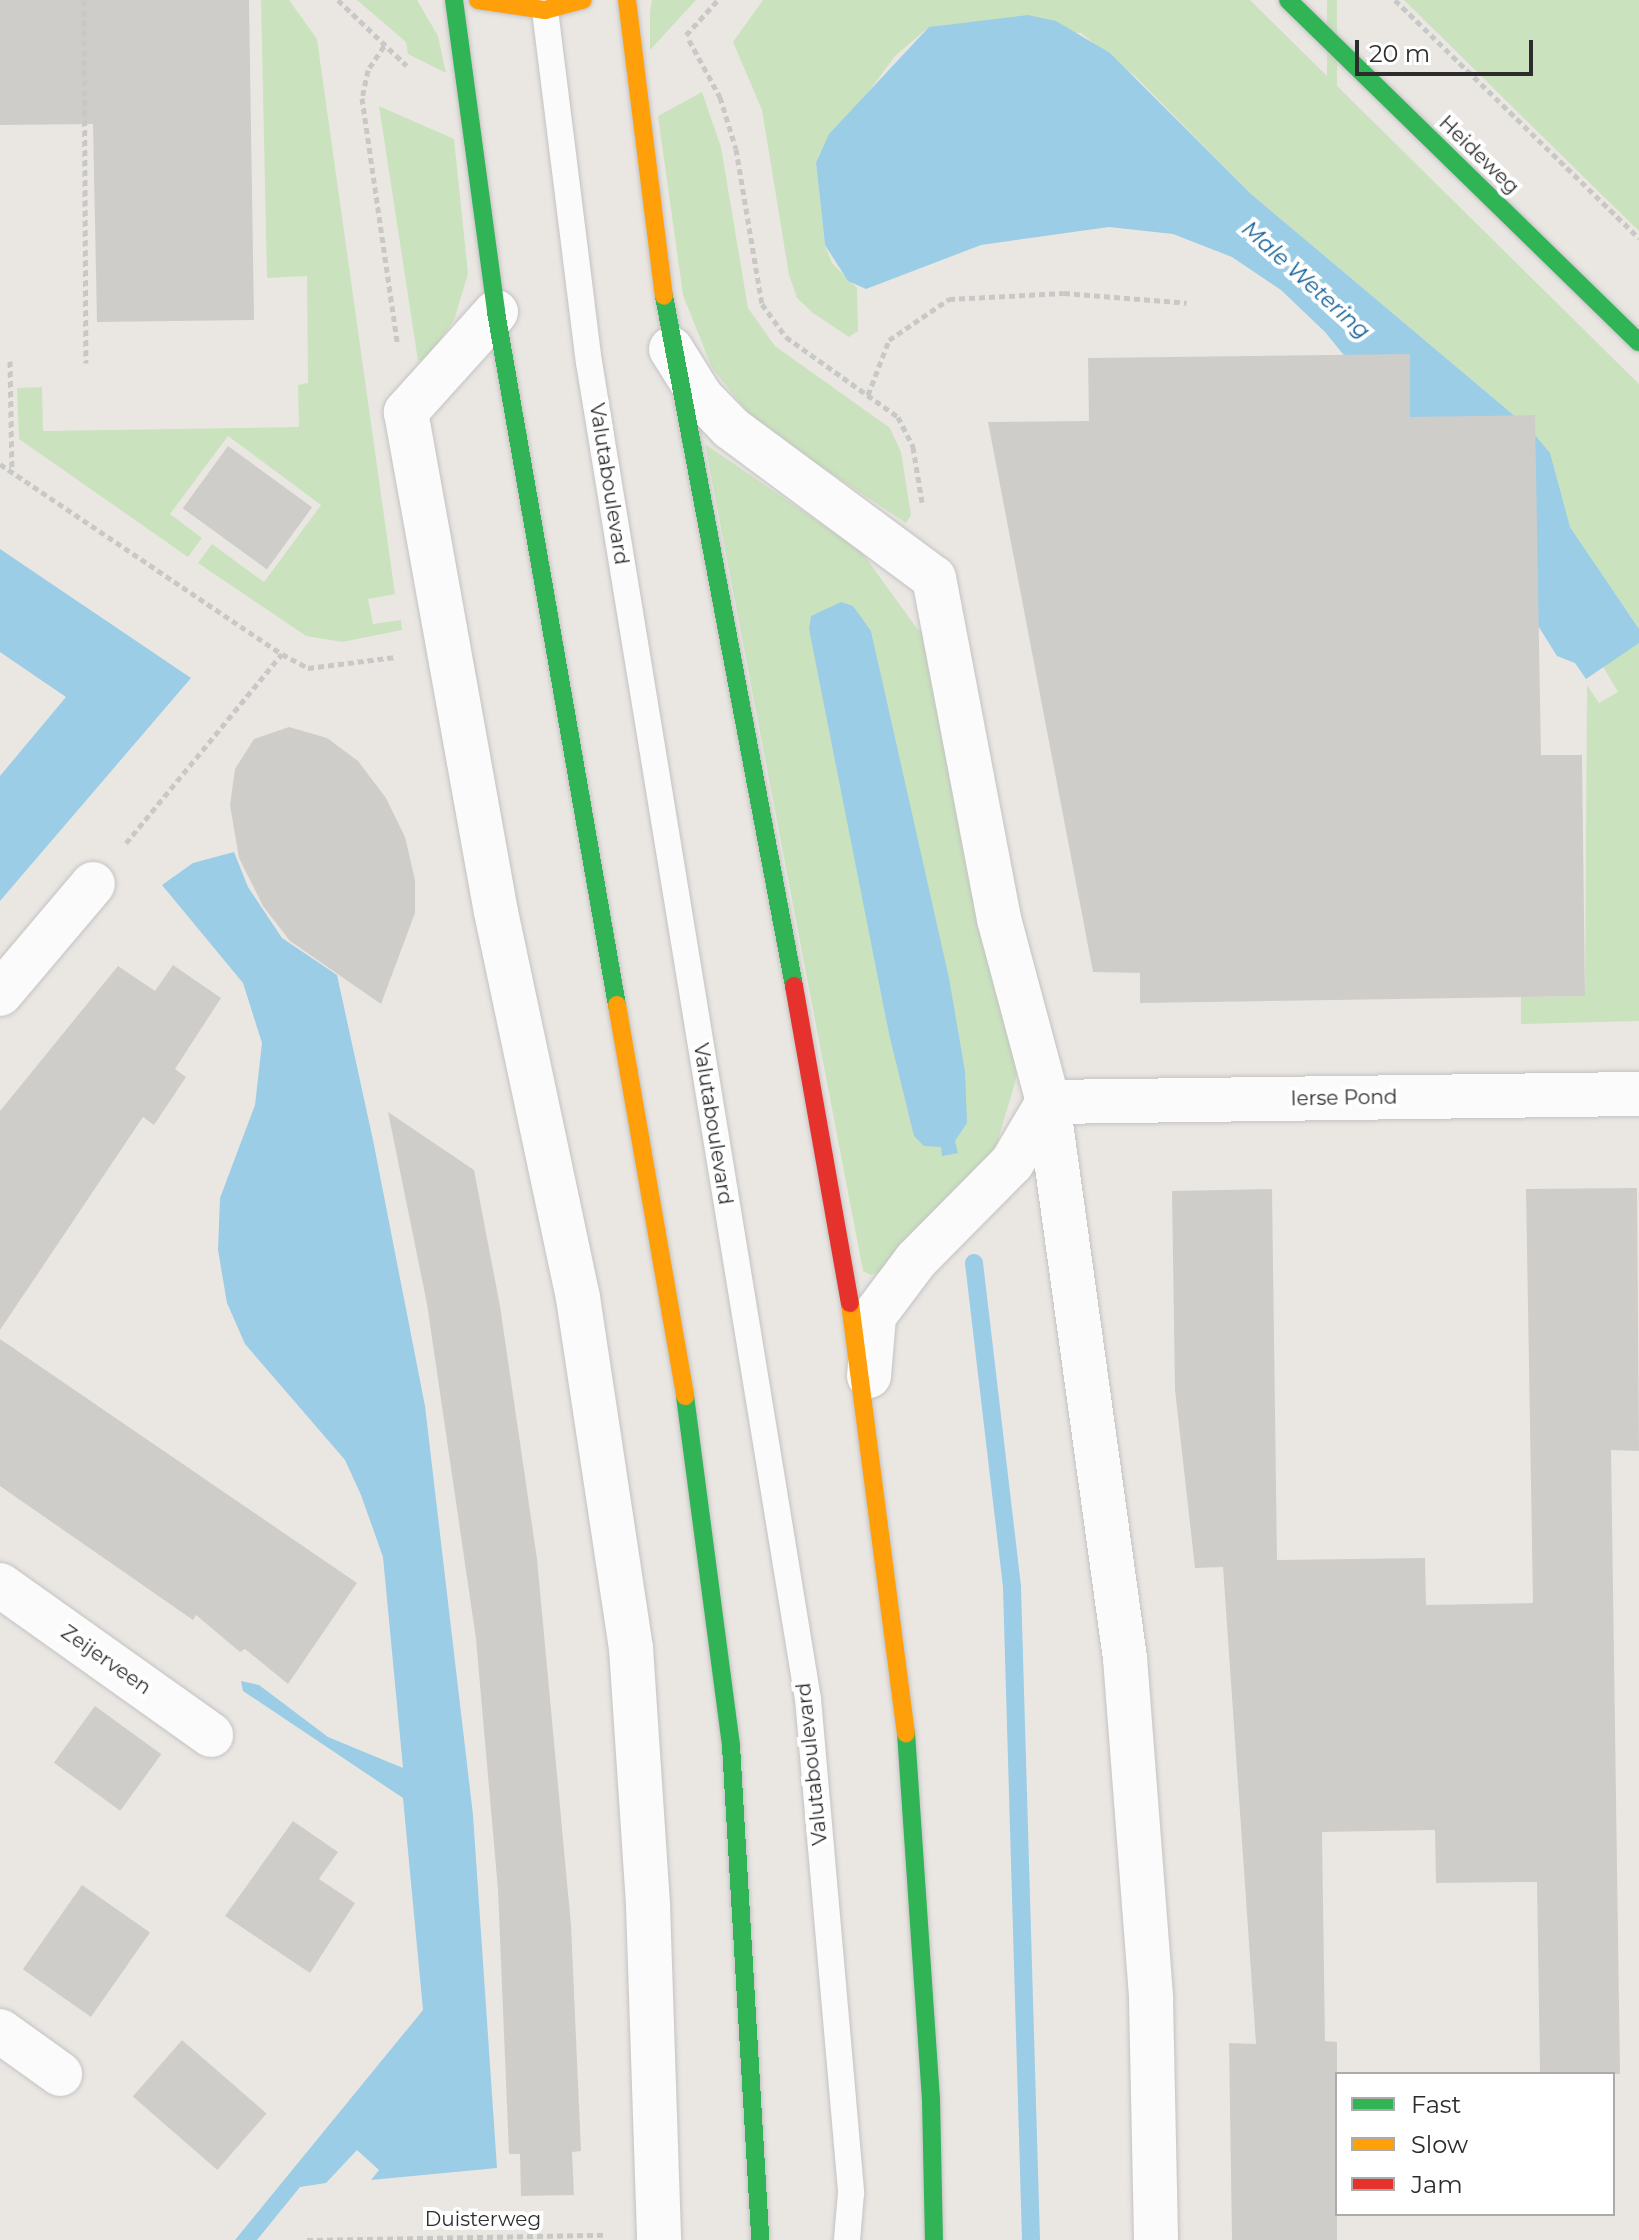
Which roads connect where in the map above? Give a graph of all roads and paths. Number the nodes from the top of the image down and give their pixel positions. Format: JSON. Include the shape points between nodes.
{"nodes":[{"id":1,"x":84,"y":0,"type":"edge"},
{"id":2,"x":338,"y":0,"type":"edge"},
{"id":3,"x":454,"y":0,"type":"edge"},
{"id":4,"x":478,"y":0,"type":"edge"},
{"id":5,"x":583,"y":0,"type":"edge"},
{"id":6,"x":627,"y":0,"type":"edge"},
{"id":7,"x":1288,"y":0,"type":"edge"},
{"id":8,"x":1395,"y":0,"type":"edge"},
{"id":9,"x":545,"y":10,"type":"junction"},
{"id":10,"x":685,"y":35,"type":"dead end"},
{"id":11,"x":1639,"y":238,"type":"edge"},
{"id":12,"x":1187,"y":303,"type":"dead end"},
{"id":13,"x":496,"y":312,"type":"junction"},
{"id":14,"x":1639,"y":342,"type":"edge"},
{"id":15,"x":671,"y":349,"type":"junction"},
{"id":16,"x":10,"y":361,"type":"dead end"},
{"id":17,"x":86,"y":363,"type":"dead end"},
{"id":18,"x":868,"y":395,"type":"junction"},
{"id":19,"x":406,"y":412,"type":"junction"},
{"id":20,"x":0,"y":464,"type":"edge"},
{"id":21,"x":12,"y":472,"type":"junction"},
{"id":22,"x":934,"y":578,"type":"junction"},
{"id":23,"x":447,"y":649,"type":"junction"},
{"id":24,"x":282,"y":654,"type":"junction"},
{"id":25,"x":93,"y":884,"type":"joint"},
{"id":26,"x":0,"y":994,"type":"edge"},
{"id":27,"x":1639,"y":1094,"type":"edge"},
{"id":28,"x":1048,"y":1102,"type":"junction"},
{"id":29,"x":867,"y":1405,"type":"junction"},
{"id":30,"x":0,"y":1585,"type":"edge"},
{"id":31,"x":211,"y":1735,"type":"dead end"},
{"id":32,"x":0,"y":2031,"type":"edge"},
{"id":33,"x":60,"y":2074,"type":"dead end"},
{"id":34,"x":659,"y":2235,"type":"edge"},
{"id":35,"x":307,"y":2240,"type":"edge"},
{"id":36,"x":760,"y":2240,"type":"edge"},
{"id":37,"x":847,"y":2240,"type":"edge"},
{"id":38,"x":934,"y":2240,"type":"edge"},
{"id":39,"x":1156,"y":2240,"type":"edge"}],
"edges":[{"from":1,"to":17,"type":"path"},
{"from":2,"to":19,"type":"path","via":[[384,46],[368,70],[362,98]]},
{"from":3,"to":13,"type":"main road"},
{"from":4,"to":9,"type":"main road"},
{"from":5,"to":9,"type":"main road"},
{"from":6,"to":15,"type":"main road"},
{"from":7,"to":14,"type":"main road","name":"Heideweg"},
{"from":8,"to":11,"type":"path"},
{"from":9,"to":37,"type":"lane","name":"Valutaboulevard","via":[[589,362],[808,1699],[851,2193]]},
{"from":10,"to":18,"type":"path","via":[[720,97],[736,149],[762,304],[786,337]]},
{"from":12,"to":18,"type":"path","via":[[1064,293],[949,299],[889,340]]},
{"from":13,"to":19,"type":"street"},
{"from":13,"to":36,"type":"main road","via":[[683,1383],[731,1746]]},
{"from":15,"to":22,"type":"street","via":[[701,397],[731,428]]},
{"from":15,"to":29,"type":"main road","via":[[819,1116]]},
{"from":16,"to":21,"type":"path"},
{"from":18,"to":22,"type":"path","via":[[908,431]]},
{"from":19,"to":23,"type":"street"},
{"from":20,"to":21,"type":"path"},
{"from":21,"to":24,"type":"path"},
{"from":22,"to":28,"type":"street","via":[[999,919]]},
{"from":23,"to":24,"type":"path","via":[[308,668]]},
{"from":23,"to":34,"type":"street","via":[[578,1298],[631,1648],[650,1937]]},
{"from":24,"to":25,"type":"path"},
{"from":25,"to":26,"type":"street"},
{"from":27,"to":28,"type":"street","name":"Ierse Pond"},
{"from":28,"to":29,"type":"street","via":[[1012,1163],[916,1260],[874,1316]]},
{"from":28,"to":39,"type":"street","via":[[1125,1658],[1151,1999]]},
{"from":29,"to":38,"type":"main road","via":[[902,1679],[931,2099]]},
{"from":30,"to":31,"type":"street","name":"Zeijerveen"},
{"from":32,"to":33,"type":"street"},
{"from":34,"to":35,"type":"path","name":"Duisterweg"}]}
